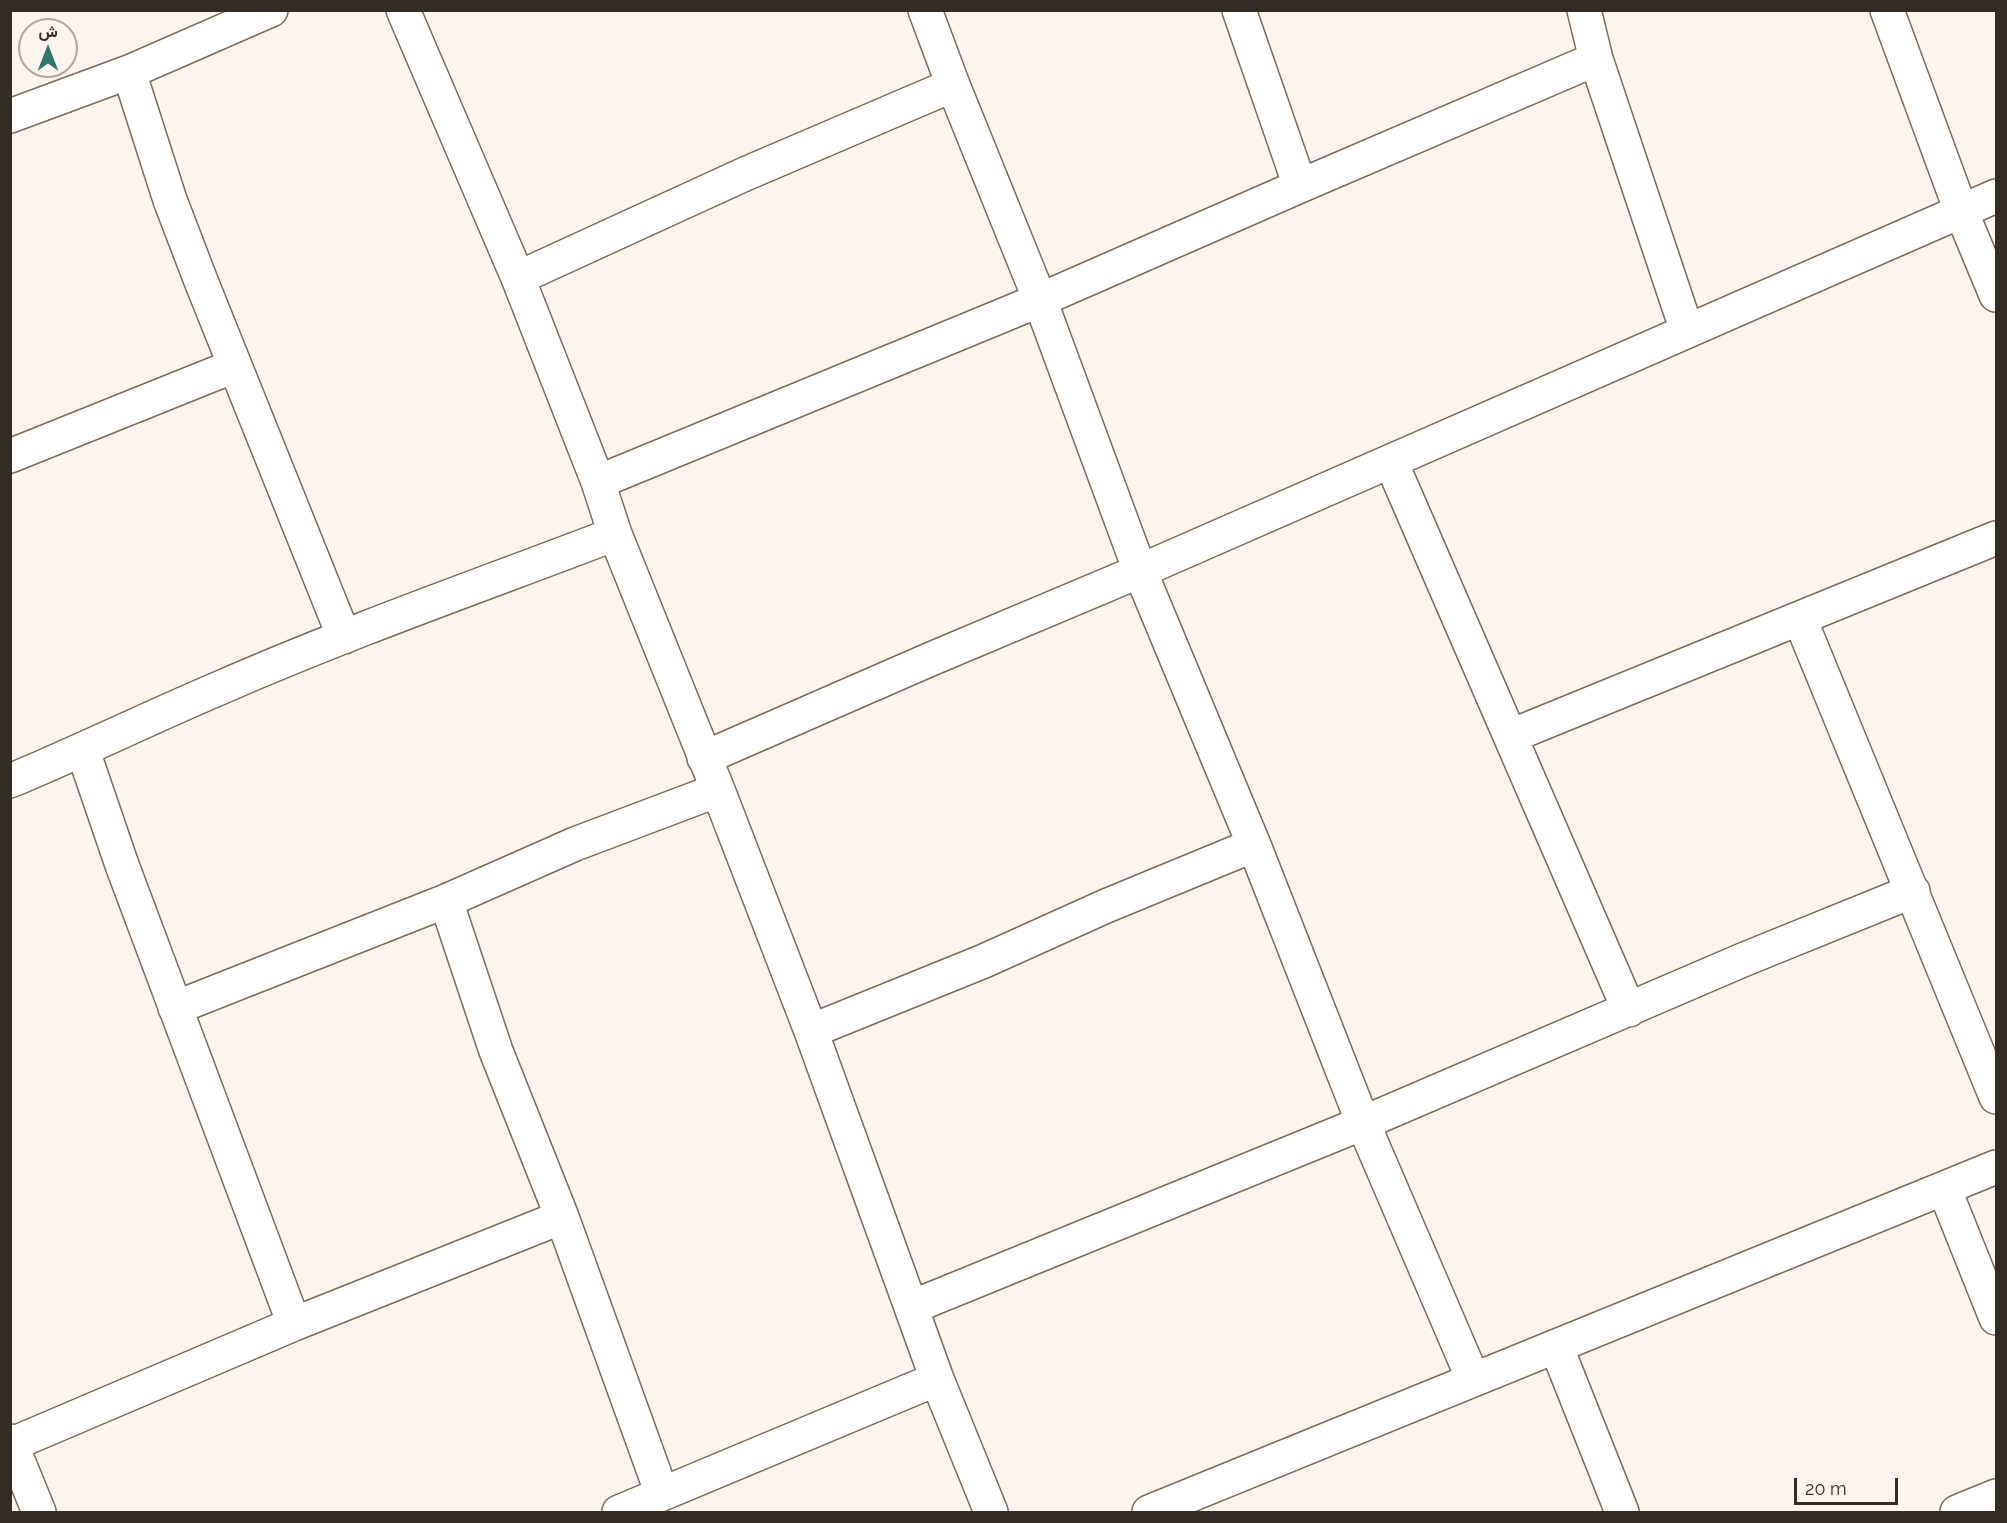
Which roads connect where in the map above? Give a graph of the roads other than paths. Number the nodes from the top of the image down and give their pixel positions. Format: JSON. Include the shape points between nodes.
{"nodes":[{"id":1,"x":271,"y":10,"type":"edge"},
{"id":2,"x":925,"y":10,"type":"edge"},
{"id":3,"x":1239,"y":10,"type":"edge"},
{"id":4,"x":1584,"y":10,"type":"edge"},
{"id":5,"x":1887,"y":10,"type":"edge"},
{"id":6,"x":409,"y":12,"type":"edge"},
{"id":7,"x":1596,"y":59,"type":"junction"},
{"id":8,"x":129,"y":72,"type":"junction"},
{"id":9,"x":953,"y":85,"type":"junction"},
{"id":10,"x":10,"y":116,"type":"edge"},
{"id":11,"x":1300,"y":186,"type":"junction"},
{"id":12,"x":1996,"y":196,"type":"edge"},
{"id":13,"x":1961,"y":211,"type":"junction"},
{"id":14,"x":518,"y":278,"type":"junction"},
{"id":15,"x":1996,"y":295,"type":"edge"},
{"id":16,"x":1040,"y":300,"type":"junction"},
{"id":17,"x":1687,"y":331,"type":"junction"},
{"id":18,"x":234,"y":366,"type":"junction"},
{"id":19,"x":10,"y":456,"type":"edge"},
{"id":20,"x":1391,"y":462,"type":"junction"},
{"id":21,"x":598,"y":482,"type":"junction"},
{"id":22,"x":615,"y":534,"type":"junction"},
{"id":23,"x":1996,"y":538,"type":"edge"},
{"id":24,"x":1140,"y":571,"type":"junction"},
{"id":25,"x":1800,"y":619,"type":"junction"},
{"id":26,"x":344,"y":637,"type":"junction"},
{"id":27,"x":1511,"y":736,"type":"junction"},
{"id":28,"x":83,"y":751,"type":"junction"},
{"id":29,"x":705,"y":758,"type":"junction"},
{"id":30,"x":10,"y":781,"type":"edge"},
{"id":31,"x":718,"y":790,"type":"junction"},
{"id":32,"x":1254,"y":845,"type":"junction"},
{"id":33,"x":1913,"y":891,"type":"junction"},
{"id":34,"x":446,"y":900,"type":"junction"},
{"id":35,"x":175,"y":1008,"type":"junction"},
{"id":36,"x":1629,"y":1010,"type":"junction"},
{"id":37,"x":811,"y":1031,"type":"junction"},
{"id":38,"x":1996,"y":1097,"type":"edge"},
{"id":39,"x":1363,"y":1124,"type":"junction"},
{"id":40,"x":1996,"y":1167,"type":"edge"},
{"id":41,"x":1944,"y":1188,"type":"junction"},
{"id":42,"x":562,"y":1217,"type":"junction"},
{"id":43,"x":912,"y":1307,"type":"junction"},
{"id":44,"x":1996,"y":1318,"type":"edge"},
{"id":45,"x":294,"y":1324,"type":"junction"},
{"id":46,"x":1556,"y":1346,"type":"junction"},
{"id":47,"x":937,"y":1379,"type":"junction"},
{"id":48,"x":1473,"y":1379,"type":"junction"},
{"id":49,"x":11,"y":1444,"type":"edge"},
{"id":50,"x":662,"y":1494,"type":"junction"},
{"id":51,"x":1996,"y":1496,"type":"edge"},
{"id":52,"x":39,"y":1512,"type":"edge"},
{"id":53,"x":619,"y":1512,"type":"edge"},
{"id":54,"x":991,"y":1512,"type":"edge"},
{"id":55,"x":1149,"y":1512,"type":"edge"},
{"id":56,"x":1622,"y":1512,"type":"edge"},
{"id":57,"x":1957,"y":1512,"type":"edge"}],
"edges":[{"from":1,"to":8,"type":"street"},
{"from":2,"to":9,"type":"street"},
{"from":3,"to":11,"type":"street"},
{"from":4,"to":7,"type":"street"},
{"from":5,"to":13,"type":"street"},
{"from":6,"to":14,"type":"street"},
{"from":7,"to":11,"type":"street"},
{"from":7,"to":17,"type":"street"},
{"from":8,"to":10,"type":"street"},
{"from":8,"to":18,"type":"street","via":[[170,200]]},
{"from":9,"to":14,"type":"street","via":[[745,174]]},
{"from":9,"to":16,"type":"street"},
{"from":11,"to":16,"type":"street"},
{"from":12,"to":13,"type":"street"},
{"from":13,"to":15,"type":"street"},
{"from":13,"to":17,"type":"street"},
{"from":14,"to":21,"type":"street"},
{"from":16,"to":21,"type":"street"},
{"from":16,"to":24,"type":"street"},
{"from":17,"to":20,"type":"street"},
{"from":18,"to":19,"type":"street"},
{"from":18,"to":26,"type":"street"},
{"from":20,"to":24,"type":"street"},
{"from":20,"to":27,"type":"street"},
{"from":21,"to":22,"type":"street"},
{"from":22,"to":26,"type":"street"},
{"from":22,"to":29,"type":"street"},
{"from":23,"to":25,"type":"street"},
{"from":24,"to":29,"type":"street"},
{"from":24,"to":32,"type":"street"},
{"from":25,"to":27,"type":"street"},
{"from":25,"to":33,"type":"street"},
{"from":26,"to":28,"type":"street","via":[[221,687]]},
{"from":27,"to":36,"type":"street"},
{"from":28,"to":30,"type":"street"},
{"from":28,"to":35,"type":"street"},
{"from":29,"to":31,"type":"street"},
{"from":31,"to":34,"type":"street","via":[[575,844]]},
{"from":31,"to":37,"type":"street"},
{"from":32,"to":37,"type":"street"},
{"from":32,"to":39,"type":"street"},
{"from":33,"to":36,"type":"street"},
{"from":33,"to":38,"type":"street"},
{"from":34,"to":35,"type":"street"},
{"from":34,"to":42,"type":"street","via":[[496,1051]]},
{"from":35,"to":45,"type":"street"},
{"from":36,"to":39,"type":"street"},
{"from":37,"to":43,"type":"street"},
{"from":39,"to":43,"type":"street"},
{"from":39,"to":48,"type":"street"},
{"from":40,"to":41,"type":"street"},
{"from":41,"to":44,"type":"street"},
{"from":41,"to":46,"type":"street"},
{"from":42,"to":45,"type":"street"},
{"from":42,"to":50,"type":"street"},
{"from":43,"to":47,"type":"street"},
{"from":45,"to":49,"type":"street"},
{"from":46,"to":48,"type":"street"},
{"from":46,"to":56,"type":"street"},
{"from":47,"to":50,"type":"street"},
{"from":47,"to":54,"type":"street"},
{"from":48,"to":55,"type":"street"},
{"from":49,"to":52,"type":"street"},
{"from":50,"to":53,"type":"street"},
{"from":51,"to":57,"type":"street"}]}
